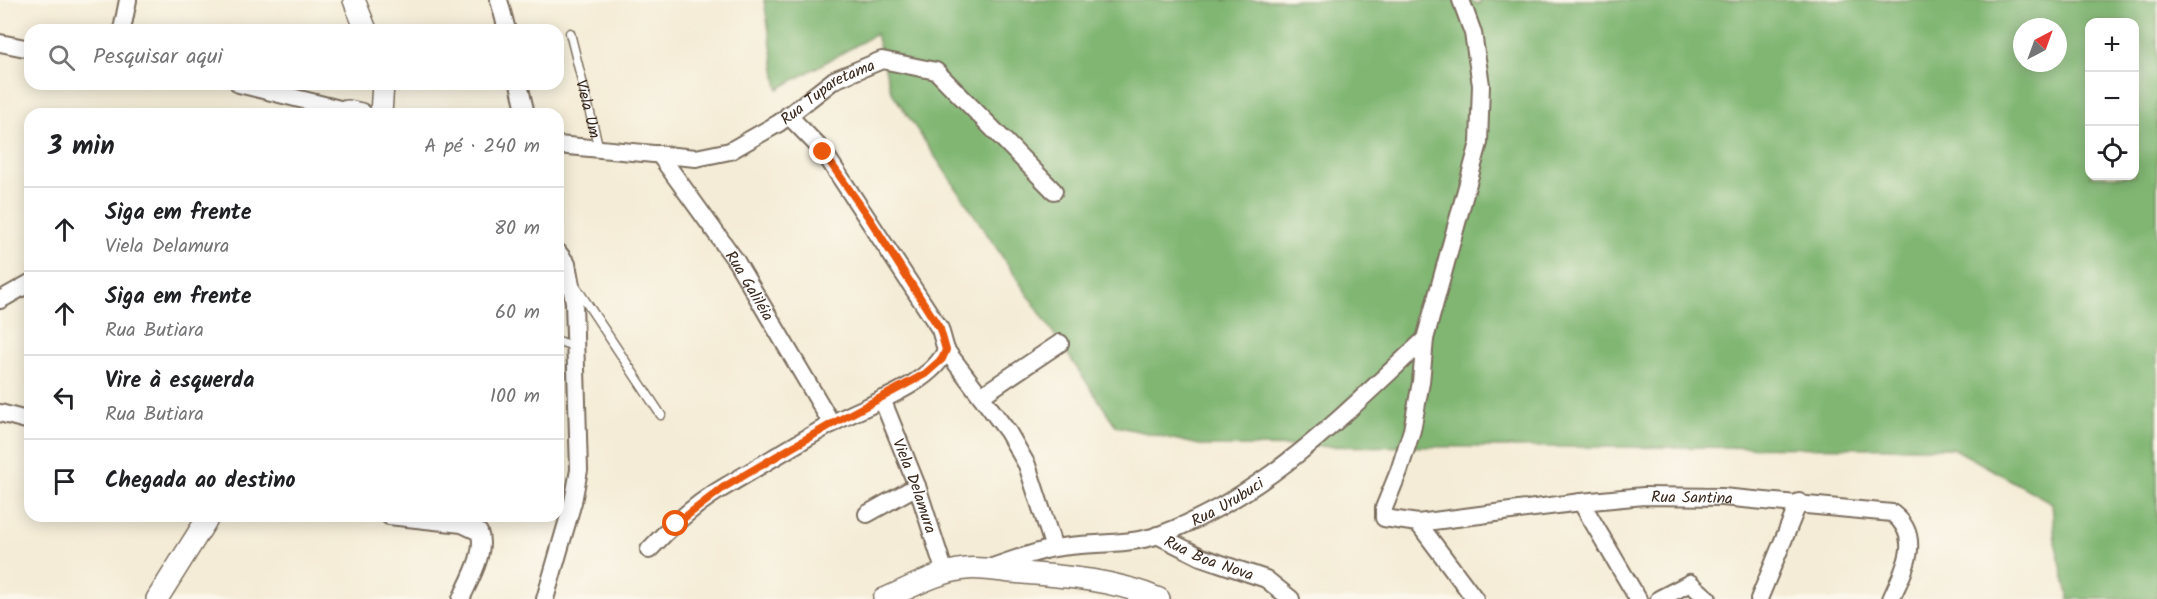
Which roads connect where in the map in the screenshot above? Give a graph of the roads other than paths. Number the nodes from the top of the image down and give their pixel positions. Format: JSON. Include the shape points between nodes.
{"nodes":[{"id":1,"x":128,"y":0,"type":"edge"},
{"id":2,"x":354,"y":0,"type":"edge"},
{"id":3,"x":500,"y":0,"type":"edge"},
{"id":4,"x":1461,"y":0,"type":"edge"},
{"id":5,"x":123,"y":24,"type":"edge"},
{"id":6,"x":364,"y":24,"type":"edge"},
{"id":7,"x":506,"y":24,"type":"edge"},
{"id":8,"x":570,"y":33,"type":"dead end"},
{"id":9,"x":0,"y":43,"type":"edge"},
{"id":10,"x":24,"y":48,"type":"edge"},
{"id":11,"x":262,"y":90,"type":"edge"},
{"id":12,"x":383,"y":90,"type":"edge"},
{"id":13,"x":520,"y":90,"type":"edge"},
{"id":14,"x":332,"y":108,"type":"edge"},
{"id":15,"x":381,"y":108,"type":"edge"},
{"id":16,"x":525,"y":108,"type":"edge"},
{"id":17,"x":788,"y":115,"type":"junction"},
{"id":18,"x":564,"y":146,"type":"edge"},
{"id":19,"x":600,"y":149,"type":"junction"},
{"id":20,"x":659,"y":154,"type":"junction"},
{"id":21,"x":1054,"y":192,"type":"dead end"},
{"id":22,"x":564,"y":260,"type":"edge"},
{"id":23,"x":571,"y":278,"type":"junction"},
{"id":24,"x":24,"y":286,"type":"edge"},
{"id":25,"x":0,"y":300,"type":"edge"},
{"id":26,"x":1425,"y":339,"type":"junction"},
{"id":27,"x":566,"y":343,"type":"edge"},
{"id":28,"x":1060,"y":343,"type":"dead end"},
{"id":29,"x":946,"y":350,"type":"junction"},
{"id":30,"x":981,"y":396,"type":"junction"},
{"id":31,"x":882,"y":399,"type":"junction"},
{"id":32,"x":0,"y":413,"type":"edge"},
{"id":33,"x":661,"y":415,"type":"dead end"},
{"id":34,"x":24,"y":419,"type":"edge"},
{"id":35,"x":832,"y":424,"type":"junction"},
{"id":36,"x":917,"y":486,"type":"junction"},
{"id":37,"x":1581,"y":502,"type":"junction"},
{"id":38,"x":1799,"y":502,"type":"junction"},
{"id":39,"x":867,"y":514,"type":"dead end"},
{"id":40,"x":205,"y":522,"type":"edge"},
{"id":41,"x":444,"y":522,"type":"edge"},
{"id":42,"x":1418,"y":523,"type":"junction"},
{"id":43,"x":1157,"y":536,"type":"junction"},
{"id":44,"x":1054,"y":548,"type":"junction"},
{"id":45,"x":649,"y":550,"type":"dead end"},
{"id":46,"x":983,"y":570,"type":"junction"},
{"id":47,"x":945,"y":573,"type":"junction"},
{"id":48,"x":157,"y":599,"type":"edge"},
{"id":49,"x":461,"y":599,"type":"edge"},
{"id":50,"x":545,"y":599,"type":"edge"},
{"id":51,"x":884,"y":599,"type":"edge"},
{"id":52,"x":1159,"y":599,"type":"edge"},
{"id":53,"x":1291,"y":599,"type":"edge"},
{"id":54,"x":1475,"y":599,"type":"edge"},
{"id":55,"x":1638,"y":599,"type":"edge"},
{"id":56,"x":1659,"y":599,"type":"edge"},
{"id":57,"x":1708,"y":599,"type":"edge"},
{"id":58,"x":1759,"y":599,"type":"edge"},
{"id":59,"x":1891,"y":599,"type":"edge"}],
"edges":[{"from":1,"to":5,"type":"street"},
{"from":2,"to":6,"type":"street"},
{"from":3,"to":7,"type":"street"},
{"from":4,"to":26,"type":"street","via":[[1473,33],[1481,85],[1479,143]]},
{"from":8,"to":19,"type":"lane","name":"Viela Um"},
{"from":9,"to":10,"type":"street"},
{"from":11,"to":14,"type":"street"},
{"from":12,"to":15,"type":"street"},
{"from":13,"to":16,"type":"street"},
{"from":17,"to":20,"type":"street","name":"Rua Tuparetama","via":[[730,151],[714,156]]},
{"from":17,"to":21,"type":"street","name":"Rua Tuparetama","via":[[834,80],[882,60],[936,71]]},
{"from":17,"to":29,"type":"street","via":[[823,152],[869,218],[940,329]]},
{"from":18,"to":19,"type":"street","name":"Rua Tuparetama"},
{"from":19,"to":20,"type":"street","name":"Rua Tuparetama"},
{"from":20,"to":35,"type":"street","name":"Rua Galiléia","via":[[736,261]]},
{"from":22,"to":23,"type":"street"},
{"from":23,"to":27,"type":"street","via":[[574,302]]},
{"from":23,"to":33,"type":"lane"},
{"from":24,"to":25,"type":"street"},
{"from":26,"to":42,"type":"street","name":"Rua Santina","via":[[1412,430],[1384,508],[1384,518]]},
{"from":26,"to":43,"type":"street","name":"Rua Urubuci","via":[[1292,460],[1212,512]]},
{"from":27,"to":50,"type":"street","via":[[579,470]]},
{"from":28,"to":30,"type":"street"},
{"from":29,"to":30,"type":"street"},
{"from":29,"to":31,"type":"street","via":[[932,369]]},
{"from":30,"to":44,"type":"street","via":[[1027,465]]},
{"from":31,"to":35,"type":"street"},
{"from":31,"to":36,"type":"street","name":"Viela Delamura"},
{"from":32,"to":34,"type":"street"},
{"from":35,"to":45,"type":"street","via":[[724,487]]},
{"from":36,"to":39,"type":"street"},
{"from":36,"to":47,"type":"street","name":"Viela Delamura"},
{"from":37,"to":38,"type":"street","name":"Rua Santina","via":[[1700,496]]},
{"from":37,"to":42,"type":"street","name":"Rua Santina"},
{"from":37,"to":55,"type":"street"},
{"from":38,"to":58,"type":"street"},
{"from":38,"to":59,"type":"street","name":"Rua Santina","via":[[1892,513],[1900,519],[1910,533],[1909,553]]},
{"from":40,"to":48,"type":"street"},
{"from":41,"to":49,"type":"street","via":[[462,524],[479,532],[482,539]]},
{"from":42,"to":54,"type":"street"},
{"from":43,"to":44,"type":"street","name":"Rua Urubuci"},
{"from":43,"to":53,"type":"street","name":"Rua Boa Nova","via":[[1266,579]]},
{"from":44,"to":46,"type":"street","name":"Rua Urubuci"},
{"from":46,"to":47,"type":"street","via":[[968,568]]},
{"from":46,"to":52,"type":"street","via":[[1095,581],[1142,591]]},
{"from":47,"to":51,"type":"street"},
{"from":56,"to":57,"type":"street","via":[[1690,583]]}]}
